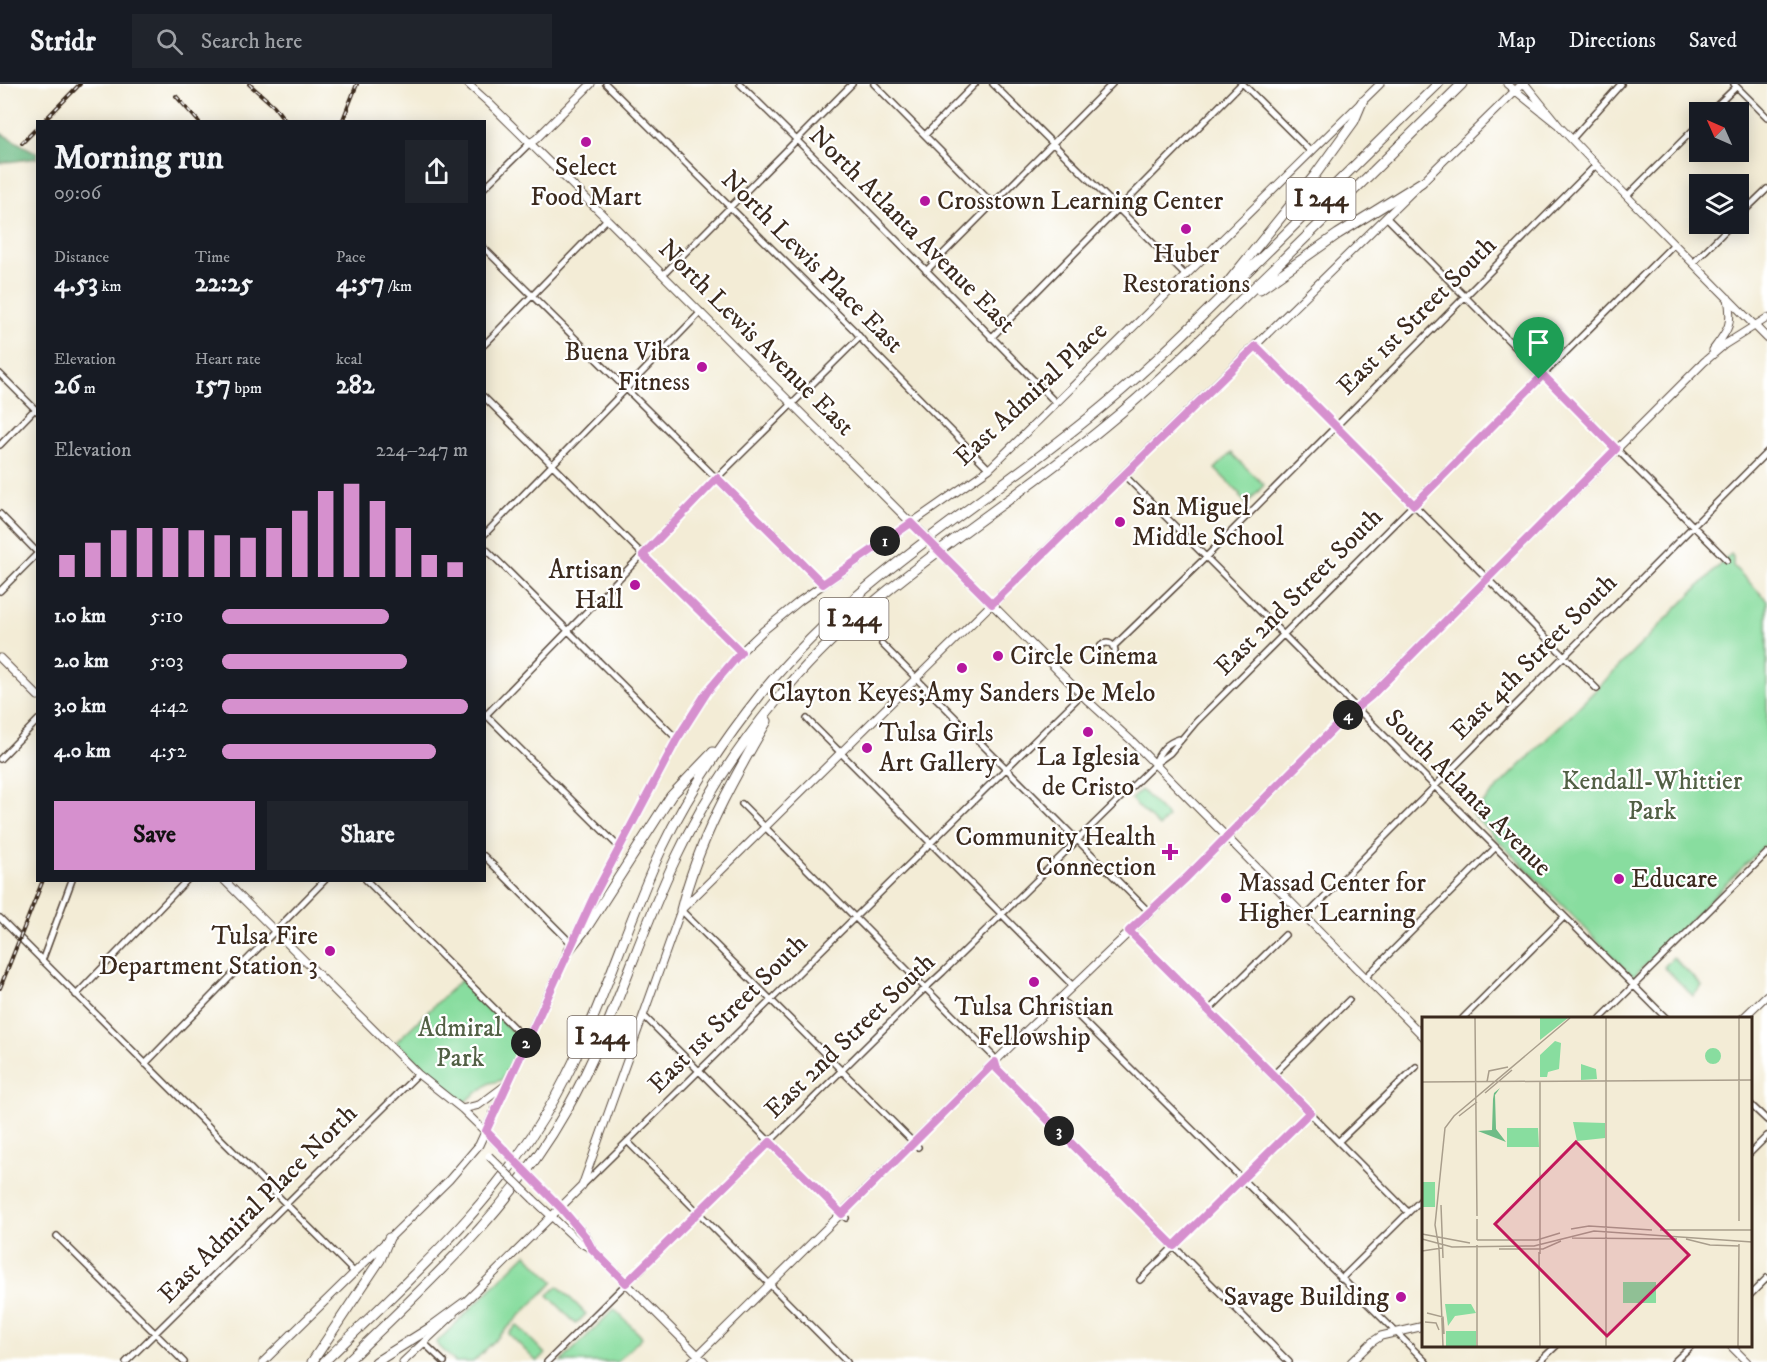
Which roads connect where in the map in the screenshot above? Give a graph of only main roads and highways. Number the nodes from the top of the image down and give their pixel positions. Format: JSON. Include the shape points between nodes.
{"nodes":[{"id":1,"x":468,"y":84,"type":"edge"},
{"id":2,"x":474,"y":84,"type":"edge"},
{"id":3,"x":591,"y":84,"type":"edge"},
{"id":4,"x":1380,"y":84,"type":"edge"},
{"id":5,"x":1438,"y":84,"type":"edge"},
{"id":6,"x":1462,"y":84,"type":"edge"},
{"id":7,"x":1507,"y":84,"type":"edge"},
{"id":8,"x":1523,"y":84,"type":"edge"},
{"id":9,"x":1515,"y":92,"type":"junction"},
{"id":10,"x":1362,"y":102,"type":"junction"},
{"id":11,"x":489,"y":103,"type":"junction"},
{"id":12,"x":1559,"y":126,"type":"junction"},
{"id":13,"x":530,"y":143,"type":"junction"},
{"id":14,"x":1422,"y":182,"type":"junction"},
{"id":15,"x":1728,"y":298,"type":"junction"},
{"id":16,"x":1238,"y":304,"type":"junction"},
{"id":17,"x":1204,"y":314,"type":"junction"},
{"id":18,"x":1767,"y":318,"type":"edge"},
{"id":19,"x":1755,"y":326,"type":"junction"},
{"id":20,"x":1767,"y":338,"type":"edge"},
{"id":21,"x":1704,"y":362,"type":"junction"},
{"id":22,"x":911,"y":523,"type":"junction"},
{"id":23,"x":992,"y":604,"type":"junction"},
{"id":24,"x":0,"y":658,"type":"edge"},
{"id":25,"x":785,"y":690,"type":"junction"},
{"id":26,"x":36,"y":694,"type":"edge"},
{"id":27,"x":729,"y":736,"type":"junction"},
{"id":28,"x":1227,"y":838,"type":"junction"},
{"id":29,"x":226,"y":882,"type":"edge"},
{"id":30,"x":681,"y":910,"type":"junction"},
{"id":31,"x":570,"y":947,"type":"junction"},
{"id":32,"x":1767,"y":994,"type":"edge"},
{"id":33,"x":1744,"y":1017,"type":"edge"},
{"id":34,"x":1422,"y":1035,"type":"edge"},
{"id":35,"x":507,"y":1084,"type":"junction"},
{"id":36,"x":462,"y":1109,"type":"junction"},
{"id":37,"x":486,"y":1131,"type":"junction"},
{"id":38,"x":479,"y":1145,"type":"junction"},
{"id":39,"x":561,"y":1208,"type":"junction"},
{"id":40,"x":551,"y":1217,"type":"junction"},
{"id":41,"x":389,"y":1238,"type":"junction"},
{"id":42,"x":592,"y":1249,"type":"junction"},
{"id":43,"x":464,"y":1303,"type":"junction"},
{"id":44,"x":1422,"y":1326,"type":"edge"},
{"id":45,"x":1732,"y":1347,"type":"edge"},
{"id":46,"x":698,"y":1355,"type":"junction"},
{"id":47,"x":263,"y":1362,"type":"edge"},
{"id":48,"x":312,"y":1362,"type":"edge"},
{"id":49,"x":324,"y":1362,"type":"edge"},
{"id":50,"x":347,"y":1362,"type":"edge"},
{"id":51,"x":376,"y":1362,"type":"edge"},
{"id":52,"x":403,"y":1362,"type":"edge"},
{"id":53,"x":692,"y":1362,"type":"edge"},
{"id":54,"x":705,"y":1362,"type":"edge"},
{"id":55,"x":1352,"y":1362,"type":"edge"},
{"id":56,"x":1748,"y":1362,"type":"edge"}],
"edges":[{"from":1,"to":11,"type":"main road","name":"North Lewis Avenue East"},
{"from":2,"to":11,"type":"main road","name":"North Lewis Avenue East"},
{"from":3,"to":13,"type":"main road"},
{"from":4,"to":10,"type":"main road","name":"East Admiral Place"},
{"from":5,"to":17,"type":"highway","number":"I 244"},
{"from":6,"to":16,"type":"highway","number":"I 244"},
{"from":7,"to":9,"type":"main road"},
{"from":8,"to":9,"type":"main road"},
{"from":8,"to":12,"type":"main road"},
{"from":9,"to":12,"type":"main road"},
{"from":9,"to":14,"type":"main road"},
{"from":10,"to":17,"type":"highway","via":[[1354,121],[1315,175]]},
{"from":10,"to":22,"type":"main road","name":"East Admiral Place","via":[[989,469]]},
{"from":11,"to":13,"type":"main road","name":"North Lewis Avenue East"},
{"from":12,"to":15,"type":"main road"},
{"from":13,"to":22,"type":"main road","name":"North Lewis Avenue East"},
{"from":14,"to":16,"type":"highway","via":[[1338,234]]},
{"from":14,"to":23,"type":"main road"},
{"from":15,"to":19,"type":"main road"},
{"from":15,"to":21,"type":"main road","via":[[1731,314],[1726,334]]},
{"from":16,"to":25,"type":"highway","number":"I 244","via":[[1092,437],[879,597],[836,635]]},
{"from":17,"to":27,"type":"highway","number":"I 244","via":[[1071,433],[853,598],[785,665]]},
{"from":18,"to":19,"type":"main road"},
{"from":19,"to":20,"type":"main road"},
{"from":19,"to":21,"type":"main road"},
{"from":21,"to":28,"type":"main road"},
{"from":22,"to":23,"type":"main road","name":"North Lewis Avenue East","bridge":true},
{"from":22,"to":31,"type":"main road","name":"East Admiral Place","via":[[780,617],[741,652],[707,692],[677,739]]},
{"from":23,"to":28,"type":"main road","name":"North Lewis Avenue East"},
{"from":23,"to":30,"type":"main road"},
{"from":24,"to":26,"type":"main road"},
{"from":25,"to":30,"type":"highway","via":[[722,798]]},
{"from":25,"to":50,"type":"highway","number":"I 244","via":[[737,752],[692,827],[654,908],[587,1072],[536,1160],[515,1190],[466,1244]]},
{"from":27,"to":31,"type":"highway","via":[[671,796],[587,927]]},
{"from":27,"to":49,"type":"highway","number":"I 244","via":[[663,846],[574,1060],[534,1133],[464,1223]]},
{"from":28,"to":34,"type":"main road","name":"North Lewis Avenue East"},
{"from":28,"to":46,"type":"main road"},
{"from":29,"to":36,"type":"main road","via":[[418,1074]]},
{"from":30,"to":39,"type":"main road","name":"East 1st Street South","via":[[582,1186]]},
{"from":31,"to":35,"type":"main road","name":"East Admiral Place"},
{"from":32,"to":33,"type":"main road"},
{"from":35,"to":36,"type":"main road","via":[[479,1105]]},
{"from":35,"to":37,"type":"main road","name":"East Admiral Place"},
{"from":36,"to":37,"type":"main road"},
{"from":37,"to":38,"type":"main road","name":"East Admiral Place"},
{"from":37,"to":39,"type":"main road","bridge":true},
{"from":38,"to":40,"type":"main road","bridge":true},
{"from":38,"to":41,"type":"main road","name":"East Admiral Place"},
{"from":39,"to":40,"type":"main road","name":"East 1st Street South"},
{"from":39,"to":42,"type":"main road"},
{"from":40,"to":42,"type":"main road"},
{"from":40,"to":43,"type":"main road","name":"East 1st Street South"},
{"from":41,"to":47,"type":"main road","name":"East Admiral Place"},
{"from":41,"to":48,"type":"highway","via":[[380,1260]]},
{"from":42,"to":46,"type":"main road"},
{"from":43,"to":51,"type":"highway"},
{"from":43,"to":52,"type":"main road","name":"East 1st Street South"},
{"from":44,"to":55,"type":"main road","via":[[1377,1338]]},
{"from":45,"to":56,"type":"main road"},
{"from":46,"to":53,"type":"main road"},
{"from":46,"to":54,"type":"main road"}]}
